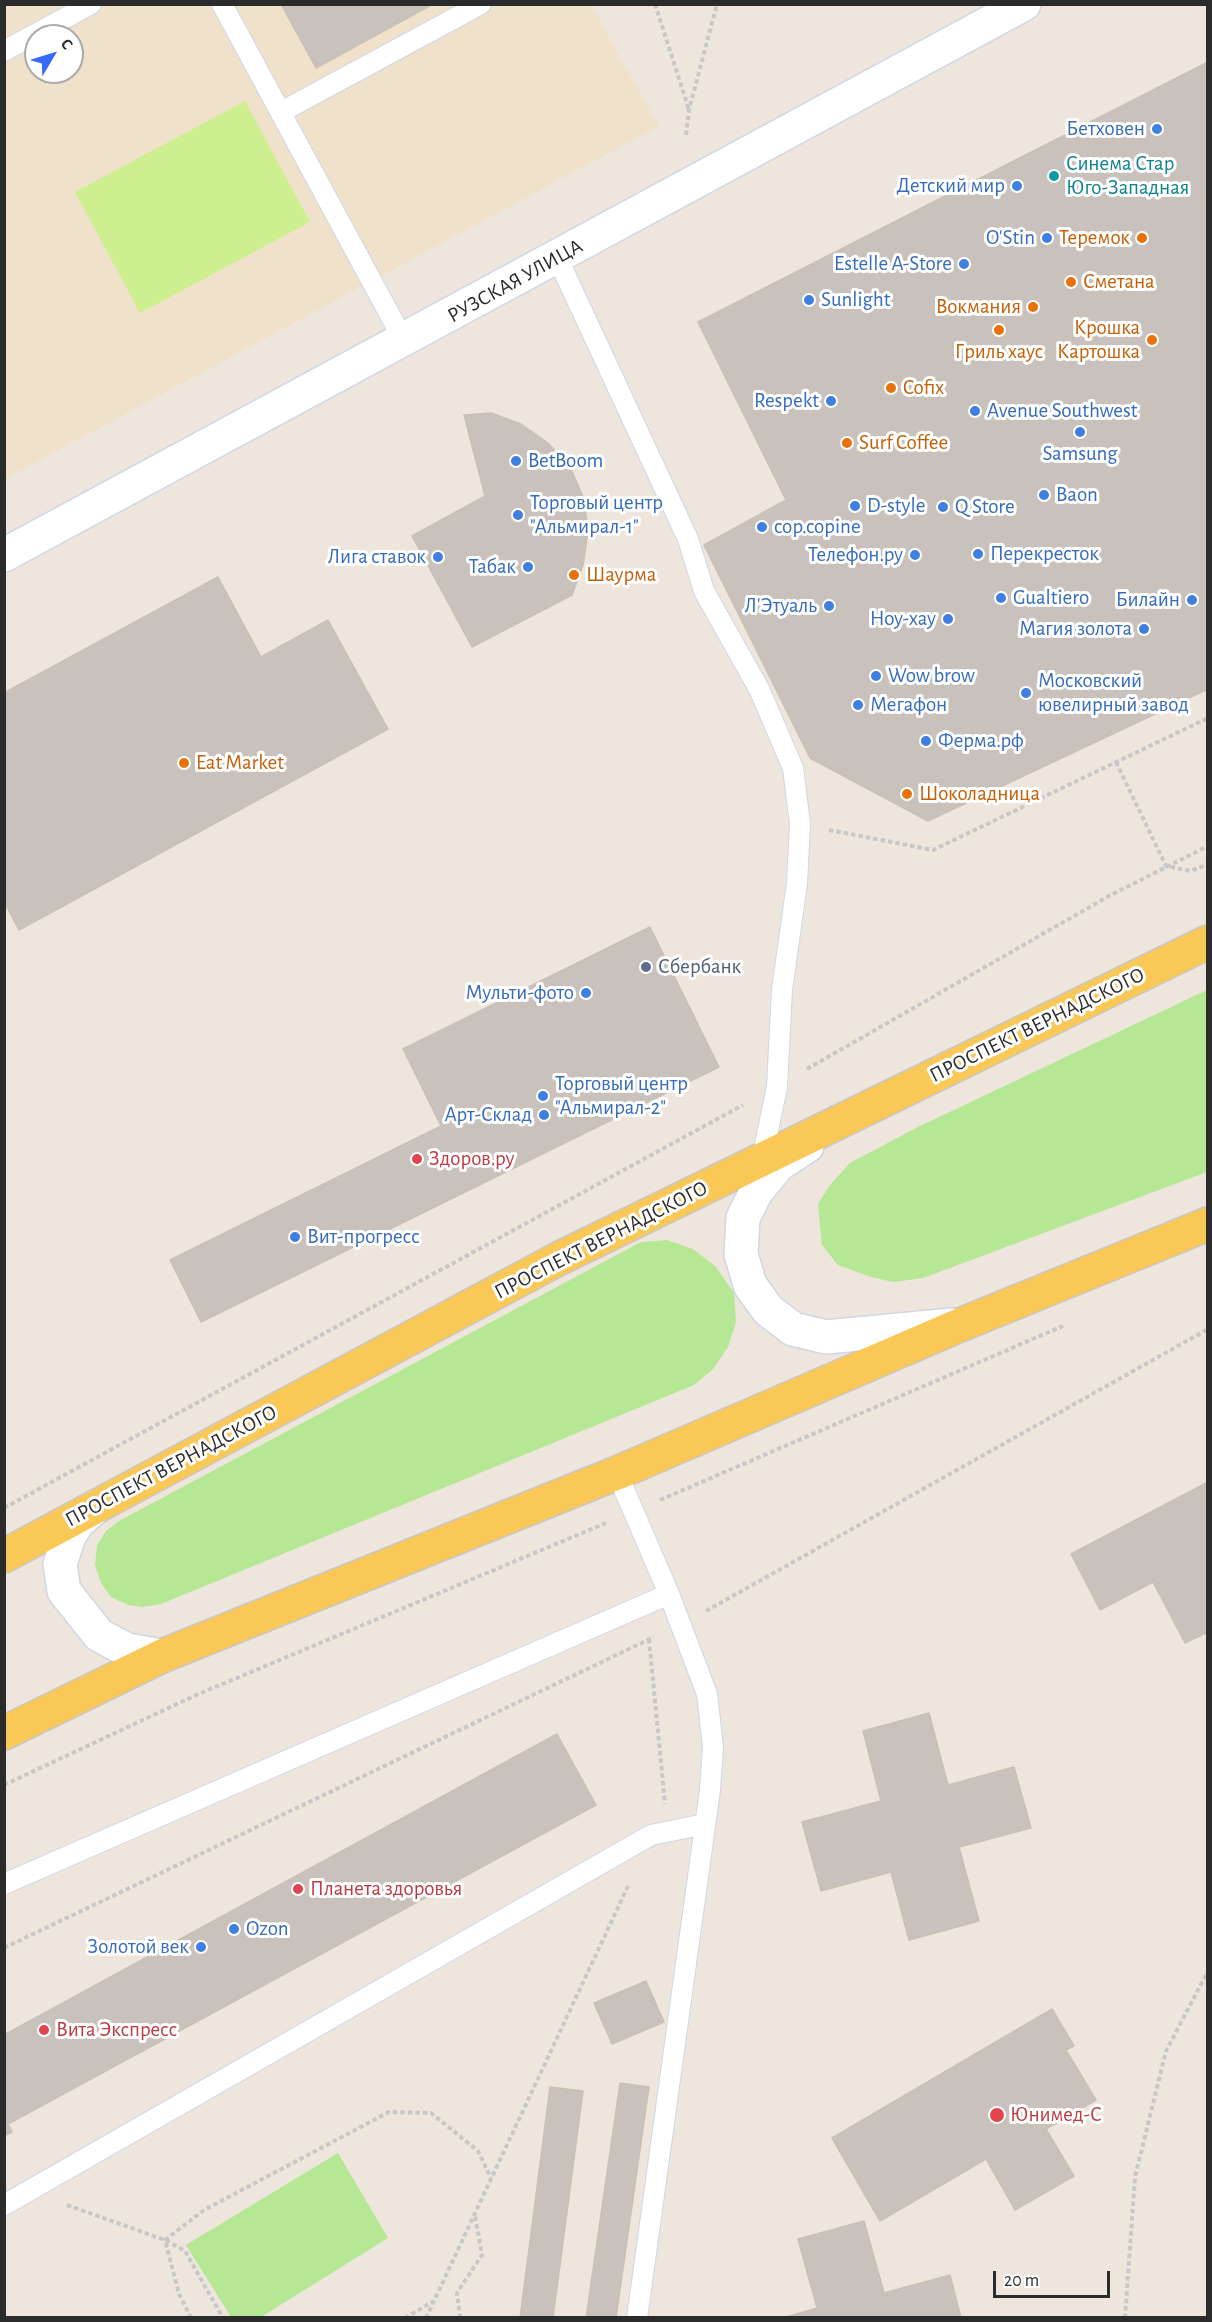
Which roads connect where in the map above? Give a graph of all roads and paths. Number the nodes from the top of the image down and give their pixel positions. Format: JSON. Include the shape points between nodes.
{"nodes":[{"id":1,"x":92,"y":4,"type":"edge"},
{"id":2,"x":222,"y":4,"type":"edge"},
{"id":3,"x":481,"y":4,"type":"edge"},
{"id":4,"x":655,"y":4,"type":"edge"},
{"id":5,"x":717,"y":4,"type":"edge"},
{"id":6,"x":1024,"y":4,"type":"edge"},
{"id":7,"x":4,"y":51,"type":"edge"},
{"id":8,"x":689,"y":110,"type":"junction"},
{"id":9,"x":281,"y":112,"type":"junction"},
{"id":10,"x":686,"y":135,"type":"dead end"},
{"id":11,"x":557,"y":257,"type":"junction"},
{"id":12,"x":404,"y":341,"type":"junction"},
{"id":13,"x":4,"y":555,"type":"edge"},
{"id":14,"x":1208,"y":718,"type":"edge"},
{"id":15,"x":1116,"y":762,"type":"junction"},
{"id":16,"x":800,"y":824,"type":"junction"},
{"id":17,"x":1208,"y":846,"type":"edge"},
{"id":18,"x":1208,"y":864,"type":"edge"},
{"id":19,"x":1166,"y":866,"type":"junction"},
{"id":20,"x":1208,"y":942,"type":"edge"},
{"id":21,"x":777,"y":1087,"type":"junction"},
{"id":22,"x":853,"y":1114,"type":"junction"},
{"id":23,"x":762,"y":1159,"type":"junction"},
{"id":24,"x":1208,"y":1224,"type":"edge"},
{"id":25,"x":960,"y":1324,"type":"junction"},
{"id":26,"x":1208,"y":1329,"type":"edge"},
{"id":27,"x":617,"y":1473,"type":"junction"},
{"id":28,"x":103,"y":1501,"type":"junction"},
{"id":29,"x":4,"y":1508,"type":"edge"},
{"id":30,"x":4,"y":1556,"type":"edge"},
{"id":31,"x":669,"y":1594,"type":"junction"},
{"id":32,"x":680,"y":1625,"type":"junction"},
{"id":33,"x":649,"y":1639,"type":"junction"},
{"id":34,"x":162,"y":1656,"type":"junction"},
{"id":35,"x":4,"y":1732,"type":"edge"},
{"id":36,"x":705,"y":1824,"type":"junction"},
{"id":37,"x":651,"y":1835,"type":"junction"},
{"id":38,"x":4,"y":1884,"type":"edge"},
{"id":39,"x":4,"y":1948,"type":"edge"},
{"id":40,"x":1208,"y":1971,"type":"edge"},
{"id":41,"x":492,"y":2178,"type":"junction"},
{"id":42,"x":29,"y":2191,"type":"junction"},
{"id":43,"x":4,"y":2205,"type":"edge"},
{"id":44,"x":475,"y":2215,"type":"junction"},
{"id":45,"x":165,"y":2240,"type":"junction"},
{"id":46,"x":433,"y":2302,"type":"junction"},
{"id":47,"x":191,"y":2318,"type":"edge"},
{"id":48,"x":224,"y":2318,"type":"edge"},
{"id":49,"x":405,"y":2318,"type":"edge"},
{"id":50,"x":426,"y":2318,"type":"edge"},
{"id":51,"x":460,"y":2318,"type":"edge"},
{"id":52,"x":637,"y":2318,"type":"edge"},
{"id":53,"x":1125,"y":2318,"type":"edge"}],
"edges":[{"from":1,"to":7,"type":"lane"},
{"from":2,"to":9,"type":"lane"},
{"from":3,"to":9,"type":"lane"},
{"from":4,"to":8,"type":"path"},
{"from":5,"to":8,"type":"path"},
{"from":6,"to":11,"type":"street","name":"РУЗСКАЯ УЛИЦА"},
{"from":8,"to":10,"type":"path"},
{"from":9,"to":12,"type":"lane"},
{"from":11,"to":12,"type":"street","name":"РУЗСКАЯ УЛИЦА"},
{"from":11,"to":16,"type":"lane","via":[[688,539],[704,591],[777,728],[793,768]]},
{"from":12,"to":13,"type":"street","name":"РУЗСКАЯ УЛИЦА"},
{"from":14,"to":15,"type":"path"},
{"from":15,"to":16,"type":"path","via":[[933,850]]},
{"from":15,"to":19,"type":"path"},
{"from":16,"to":21,"type":"lane","via":[[797,883],[782,990]]},
{"from":17,"to":19,"type":"path"},
{"from":18,"to":19,"type":"path","via":[[1191,871]]},
{"from":19,"to":21,"type":"path"},
{"from":20,"to":22,"type":"main road","name":"ПРОСПЕКТ ВЕРНАДСКОГО"},
{"from":21,"to":23,"type":"lane"},
{"from":21,"to":29,"type":"path"},
{"from":22,"to":23,"type":"main road","name":"ПРОСПЕКТ ВЕРНАДСКОГО"},
{"from":22,"to":25,"type":"street","via":[[778,1166],[756,1192],[743,1218],[741,1254],[750,1286],[768,1310],[793,1329],[826,1338]]},
{"from":23,"to":28,"type":"main road","name":"ПРОСПЕКТ ВЕРНАДСКОГО","via":[[558,1259]]},
{"from":24,"to":25,"type":"main road"},
{"from":25,"to":27,"type":"main road"},
{"from":26,"to":32,"type":"path"},
{"from":27,"to":31,"type":"lane"},
{"from":27,"to":34,"type":"main road"},
{"from":28,"to":30,"type":"main road","name":"ПРОСПЕКТ ВЕРНАДСКОГО"},
{"from":28,"to":34,"type":"street","via":[[78,1522],[69,1536],[60,1564],[64,1591],[99,1635],[127,1650]]},
{"from":31,"to":32,"type":"lane"},
{"from":31,"to":38,"type":"lane"},
{"from":32,"to":33,"type":"path"},
{"from":32,"to":36,"type":"lane","via":[[707,1694],[713,1747]]},
{"from":33,"to":37,"type":"path","via":[[665,1809]]},
{"from":33,"to":39,"type":"path"},
{"from":34,"to":35,"type":"main road"},
{"from":36,"to":37,"type":"lane"},
{"from":36,"to":52,"type":"lane"},
{"from":37,"to":41,"type":"path"},
{"from":37,"to":42,"type":"lane"},
{"from":40,"to":53,"type":"path","via":[[1166,2051],[1138,2166]]},
{"from":41,"to":44,"type":"path"},
{"from":41,"to":45,"type":"path","via":[[478,2151],[431,2113],[388,2112],[204,2210]]},
{"from":42,"to":43,"type":"lane"},
{"from":42,"to":45,"type":"path"},
{"from":44,"to":46,"type":"path"},
{"from":44,"to":51,"type":"path","via":[[482,2255],[456,2293]]},
{"from":45,"to":47,"type":"path","via":[[179,2294]]},
{"from":45,"to":48,"type":"path","via":[[185,2251]]},
{"from":46,"to":49,"type":"path"},
{"from":46,"to":50,"type":"path"}]}
